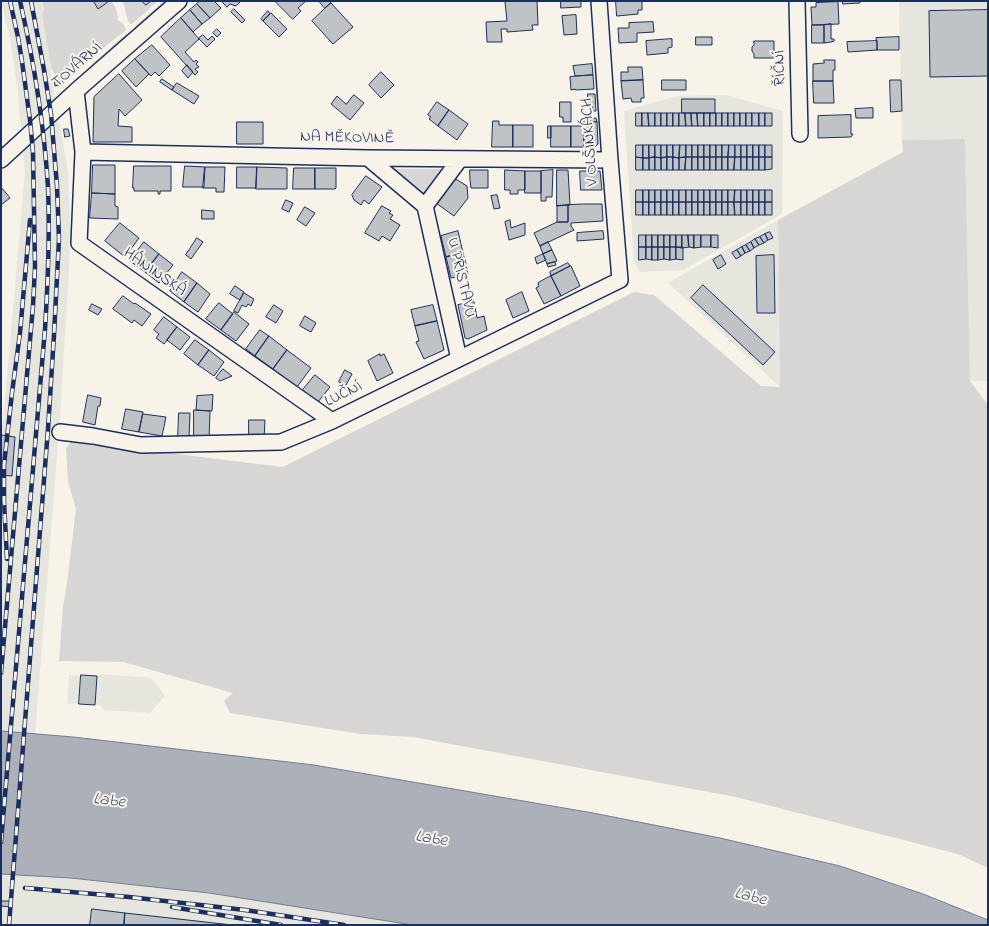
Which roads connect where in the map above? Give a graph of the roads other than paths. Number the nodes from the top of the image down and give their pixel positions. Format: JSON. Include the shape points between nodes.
{"nodes":[{"id":1,"x":179,"y":1,"type":"edge"},
{"id":2,"x":599,"y":1,"type":"edge"},
{"id":3,"x":797,"y":1,"type":"edge"},
{"id":4,"x":76,"y":91,"type":"junction"},
{"id":5,"x":800,"y":134,"type":"dead end"},
{"id":6,"x":83,"y":152,"type":"junction"},
{"id":7,"x":368,"y":158,"type":"junction"},
{"id":8,"x":460,"y":159,"type":"junction"},
{"id":9,"x":1,"y":160,"type":"edge"},
{"id":10,"x":610,"y":160,"type":"junction"},
{"id":11,"x":425,"y":206,"type":"junction"},
{"id":12,"x":620,"y":280,"type":"joint"},
{"id":13,"x":459,"y":359,"type":"junction"},
{"id":14,"x":332,"y":421,"type":"junction"},
{"id":15,"x":60,"y":432,"type":"dead end"}],
"edges":[{"from":1,"to":4,"type":"street","name":"TOVÁRNÍ"},
{"from":2,"to":10,"type":"street","name":"V OLŠINKÁCH"},
{"from":3,"to":5,"type":"street","name":"ŘÍČNÍ"},
{"from":4,"to":6,"type":"street","name":"HÁNINSKÁ"},
{"from":4,"to":9,"type":"street","name":"TOVÁRNÍ"},
{"from":6,"to":7,"type":"street","name":"NA MĚKOVINĚ"},
{"from":6,"to":14,"type":"street","name":"HÁNINSKÁ","via":[[79,243]]},
{"from":7,"to":8,"type":"street","name":"NA MĚKOVINĚ"},
{"from":7,"to":11,"type":"street"},
{"from":8,"to":10,"type":"street","name":"NA MĚKOVINĚ"},
{"from":8,"to":11,"type":"street"},
{"from":10,"to":12,"type":"street","name":"V OLŠINKÁCH"},
{"from":11,"to":13,"type":"street","name":"U PŘÍSTAVU"},
{"from":12,"to":13,"type":"street","name":"LUČNÍ"},
{"from":13,"to":14,"type":"street","name":"LUČNÍ"},
{"from":14,"to":15,"type":"street","name":"LUČNÍ","via":[[281,442],[141,445]]}]}
